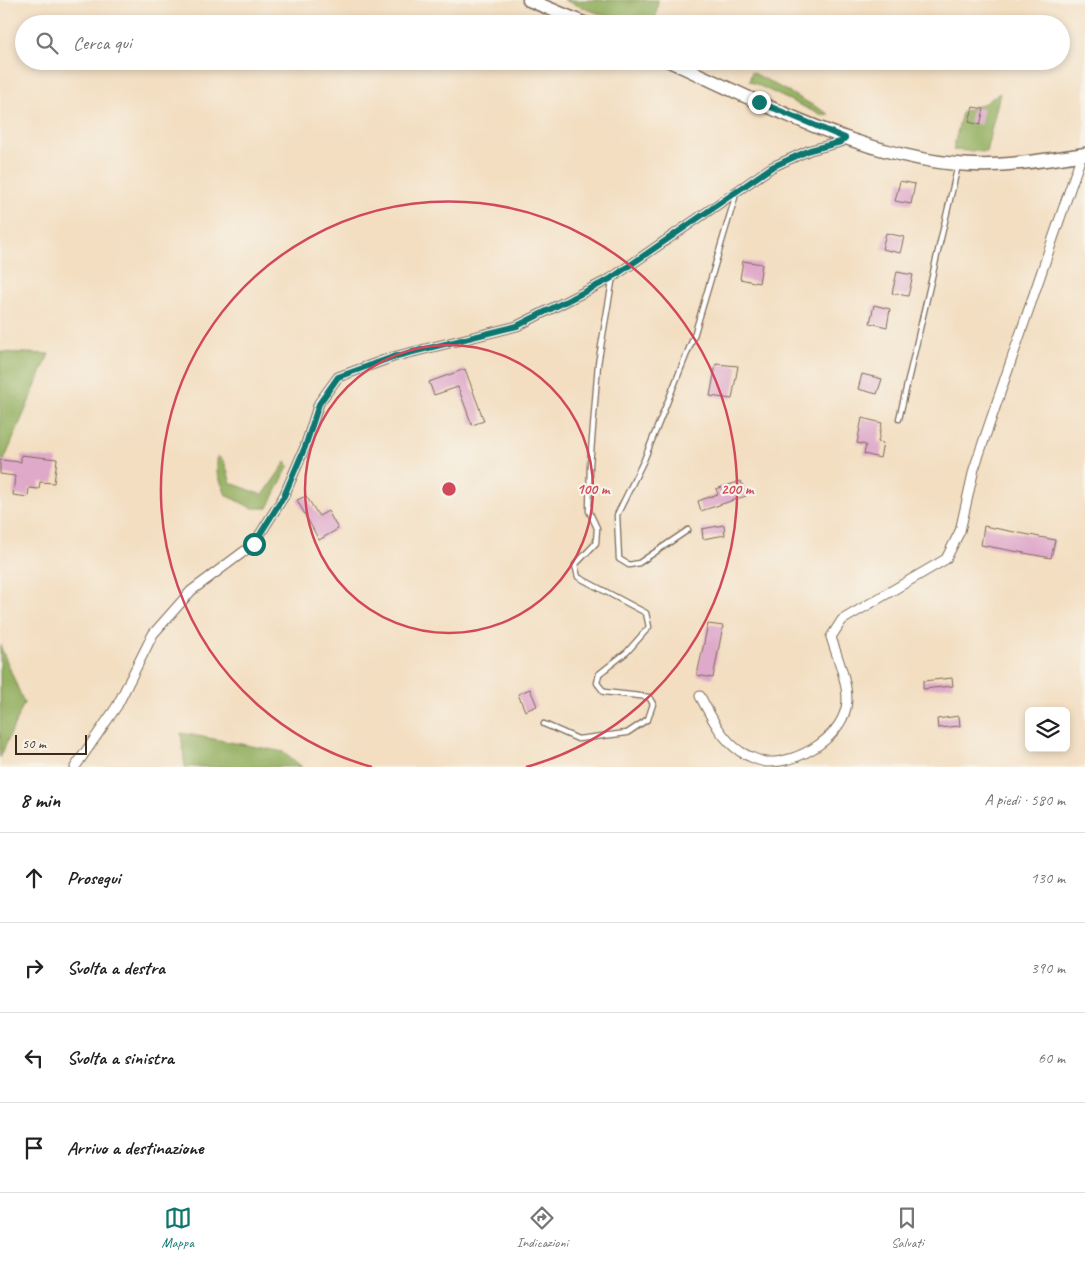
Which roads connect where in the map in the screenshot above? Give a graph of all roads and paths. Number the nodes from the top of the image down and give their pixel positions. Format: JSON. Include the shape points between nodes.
{"nodes":[{"id":1,"x":529,"y":0,"type":"edge"},
{"id":2,"x":565,"y":15,"type":"edge"},
{"id":3,"x":690,"y":70,"type":"edge"},
{"id":4,"x":845,"y":138,"type":"junction"},
{"id":5,"x":1083,"y":154,"type":"edge"},
{"id":6,"x":958,"y":163,"type":"junction"},
{"id":7,"x":737,"y":191,"type":"junction"},
{"id":8,"x":610,"y":279,"type":"junction"},
{"id":9,"x":898,"y":420,"type":"dead end"},
{"id":10,"x":688,"y":530,"type":"dead end"},
{"id":11,"x":700,"y":696,"type":"dead end"},
{"id":12,"x":544,"y":724,"type":"dead end"},
{"id":13,"x":75,"y":767,"type":"edge"}],
"edges":[{"from":1,"to":2,"type":"street"},
{"from":3,"to":4,"type":"street"},
{"from":4,"to":6,"type":"street","via":[[916,158]]},
{"from":4,"to":7,"type":"street","via":[[792,157]]},
{"from":5,"to":6,"type":"street","via":[[990,165]]},
{"from":5,"to":11,"type":"street","via":[[974,470],[960,531],[946,559],[842,620],[831,637],[847,701],[842,720],[833,734],[816,747],[792,757],[765,762],[741,752],[722,734]]},
{"from":6,"to":9,"type":"lane"},
{"from":7,"to":8,"type":"street"},
{"from":7,"to":10,"type":"lane","via":[[694,336],[644,460],[617,514],[619,559],[629,565],[639,563]]},
{"from":8,"to":12,"type":"lane","via":[[598,364],[590,465],[589,511],[597,528],[596,543],[575,565],[578,577],[646,613],[649,627],[627,652],[599,674],[597,683],[604,692],[649,697],[653,704],[648,719],[627,733],[578,739]]},
{"from":8,"to":13,"type":"street","via":[[517,326],[393,357],[338,377],[319,404],[284,496],[254,544],[191,591],[153,634],[116,706]]}]}
